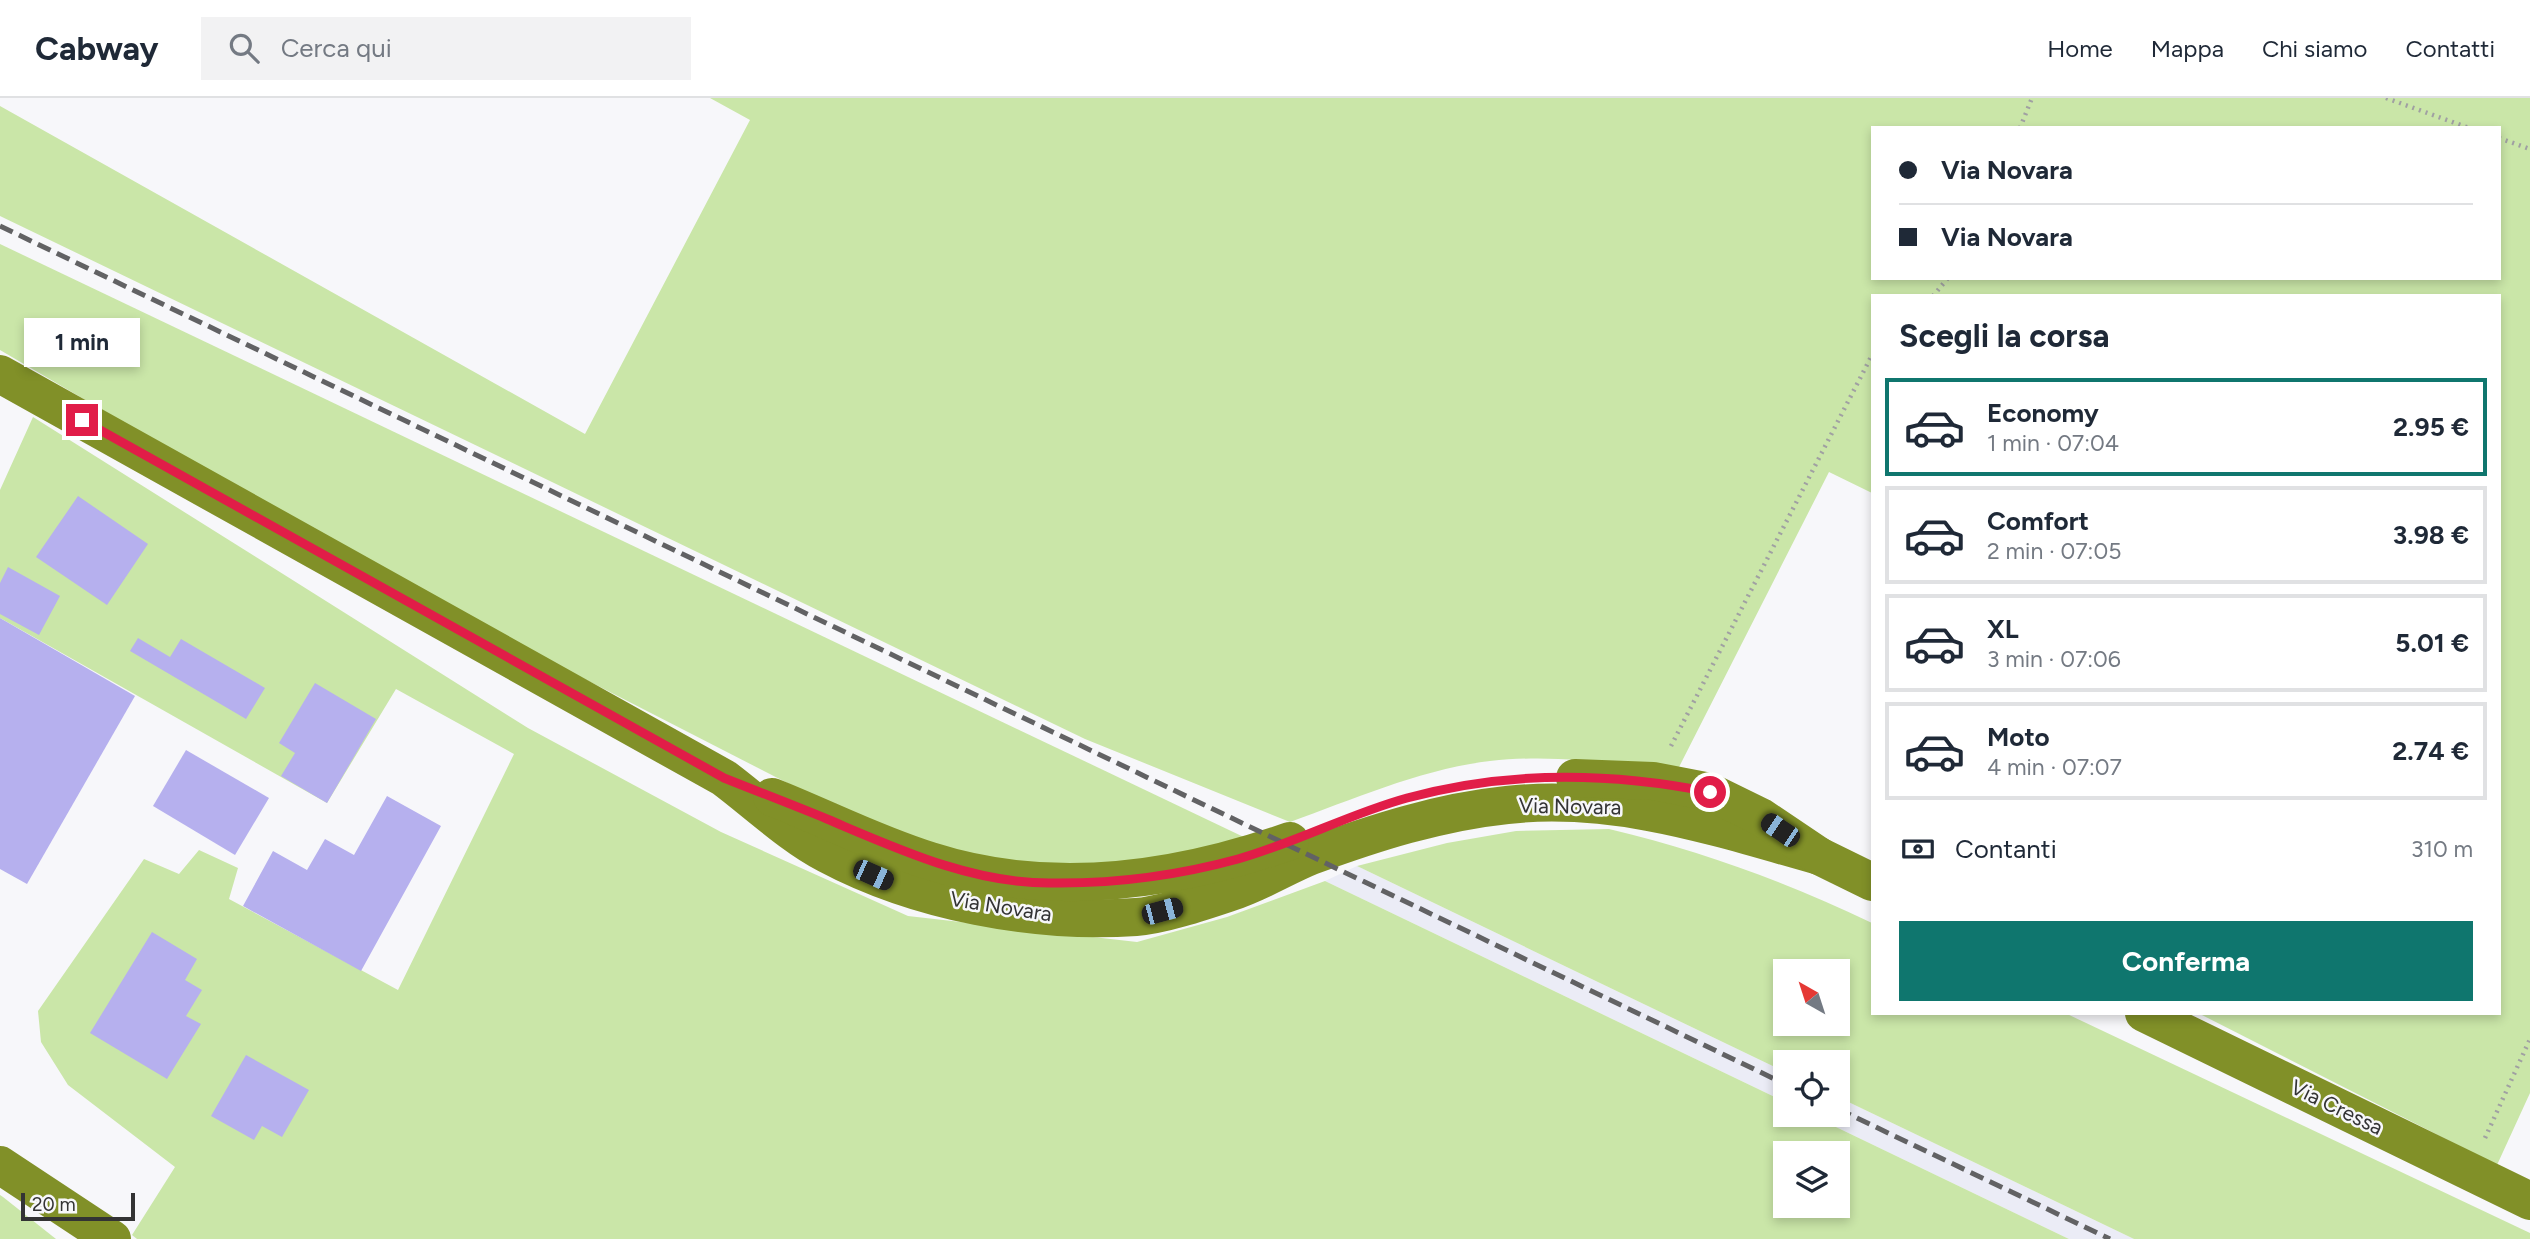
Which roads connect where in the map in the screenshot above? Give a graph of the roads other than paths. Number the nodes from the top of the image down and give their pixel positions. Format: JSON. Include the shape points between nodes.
{"nodes":[{"id":1,"x":0,"y":374,"type":"edge"},
{"id":2,"x":724,"y":778,"type":"junction"},
{"id":3,"x":1819,"y":856,"type":"junction"},
{"id":4,"x":1871,"y":882,"type":"edge"},
{"id":5,"x":2148,"y":1015,"type":"edge"},
{"id":6,"x":0,"y":1165,"type":"edge"},
{"id":7,"x":2530,"y":1201,"type":"edge"},
{"id":8,"x":112,"y":1239,"type":"edge"}],
"edges":[{"from":1,"to":2,"type":"main road","name":"Via Novara"},
{"from":2,"to":3,"type":"main road","name":"Via Novara","via":[[931,862],[1046,884],[1161,876],[1239,859],[1405,799],[1470,785],[1547,777],[1653,780],[1710,792],[1761,817]]},
{"from":2,"to":3,"type":"main road","name":"Via Novara","via":[[825,853],[897,885],[969,905],[1057,916],[1138,917],[1233,891],[1309,857],[1406,824],[1510,804],[1593,803],[1640,808]]},
{"from":3,"to":4,"type":"main road"},
{"from":5,"to":7,"type":"main road","name":"Via Cressa"},
{"from":6,"to":8,"type":"main road"}]}
